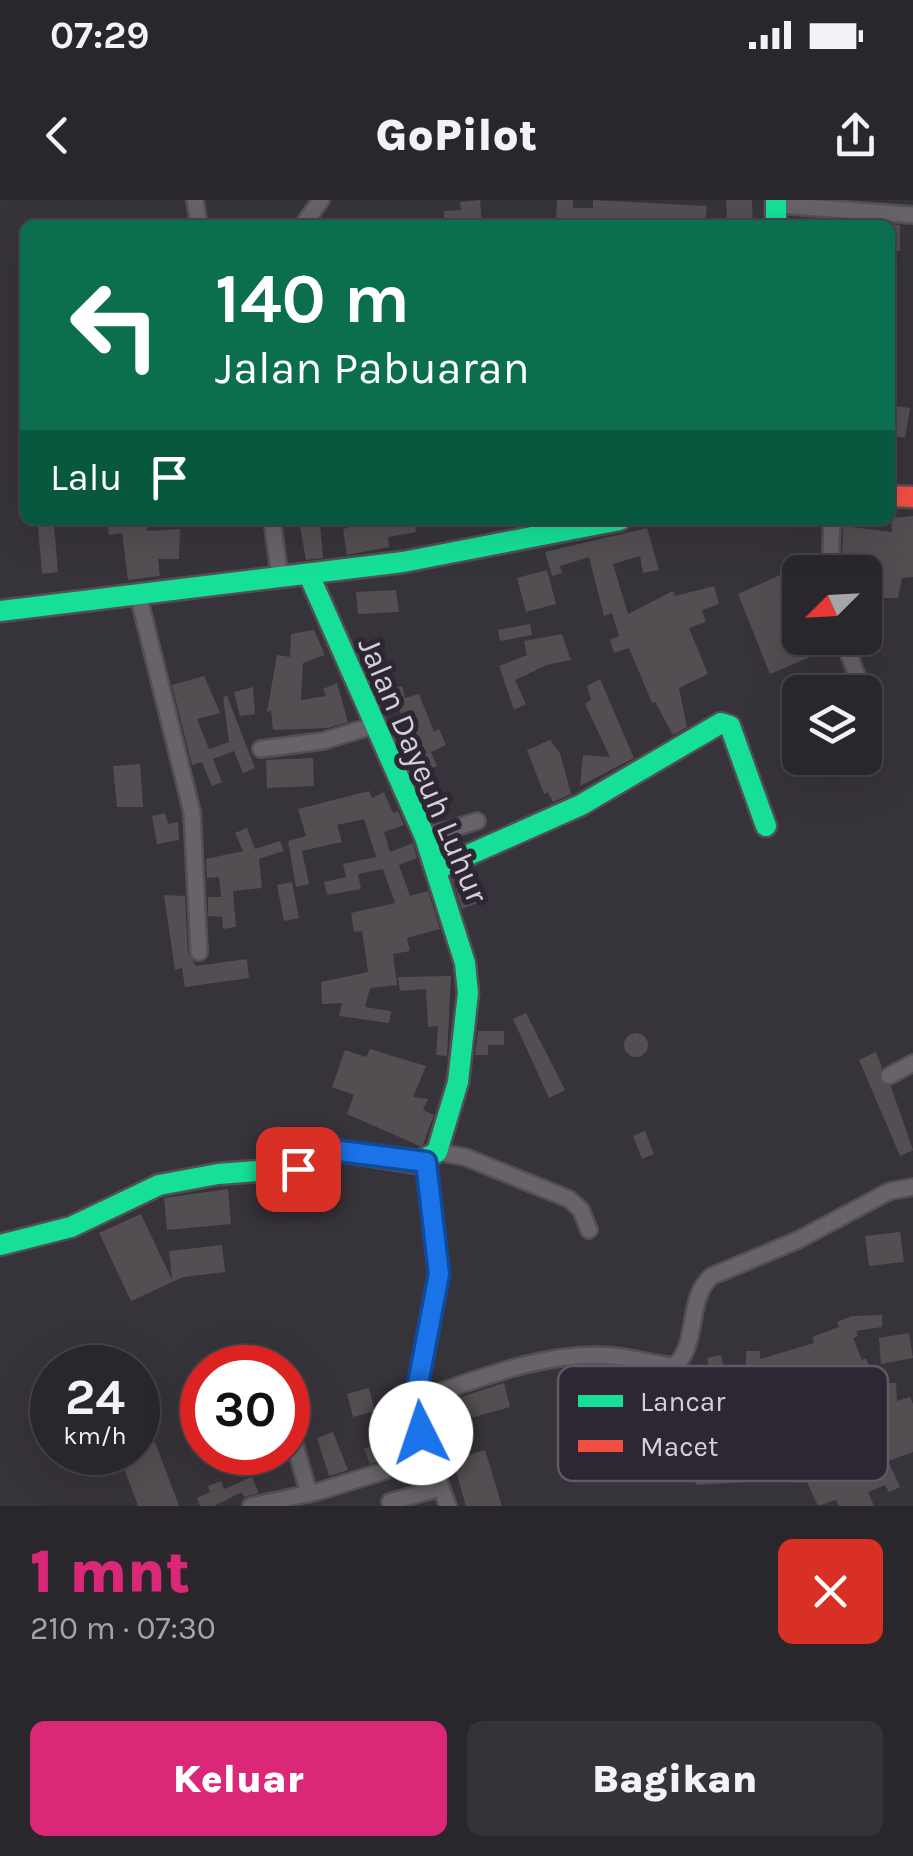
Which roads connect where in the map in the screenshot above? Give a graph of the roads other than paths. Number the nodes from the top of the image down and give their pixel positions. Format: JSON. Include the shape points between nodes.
{"nodes":[{"id":1,"x":776,"y":210,"type":"edge"},
{"id":2,"x":913,"y":215,"type":"edge"},
{"id":3,"x":273,"y":525,"type":"edge"},
{"id":4,"x":592,"y":525,"type":"edge"},
{"id":5,"x":832,"y":525,"type":"edge"},
{"id":6,"x":831,"y":555,"type":"edge"},
{"id":7,"x":310,"y":575,"type":"junction"},
{"id":8,"x":280,"y":578,"type":"junction"},
{"id":9,"x":138,"y":594,"type":"junction"},
{"id":10,"x":0,"y":611,"type":"edge"},
{"id":11,"x":372,"y":726,"type":"junction"},
{"id":12,"x":261,"y":749,"type":"dead end"},
{"id":13,"x":476,"y":821,"type":"dead end"},
{"id":14,"x":766,"y":826,"type":"dead end"},
{"id":15,"x":425,"y":837,"type":"junction"},
{"id":16,"x":437,"y":870,"type":"junction"},
{"id":17,"x":200,"y":952,"type":"dead end"},
{"id":18,"x":913,"y":1063,"type":"edge"},
{"id":19,"x":889,"y":1076,"type":"dead end"},
{"id":20,"x":431,"y":1157,"type":"junction"},
{"id":21,"x":913,"y":1188,"type":"edge"},
{"id":22,"x":589,"y":1230,"type":"dead end"},
{"id":23,"x":0,"y":1245,"type":"edge"},
{"id":24,"x":674,"y":1366,"type":"joint"},
{"id":25,"x":417,"y":1400,"type":"junction"},
{"id":26,"x":429,"y":1457,"type":"junction"},
{"id":27,"x":440,"y":1488,"type":"junction"},
{"id":28,"x":304,"y":1498,"type":"edge"},
{"id":29,"x":390,"y":1502,"type":"dead end"},
{"id":30,"x":250,"y":1506,"type":"edge"},
{"id":31,"x":448,"y":1506,"type":"edge"}],
"edges":[{"from":1,"to":2,"type":"street"},
{"from":3,"to":8,"type":"street"},
{"from":4,"to":7,"type":"street"},
{"from":5,"to":6,"type":"street"},
{"from":7,"to":8,"type":"street"},
{"from":7,"to":11,"type":"street","name":"Jalan Dayeuh Luhur"},
{"from":8,"to":9,"type":"street"},
{"from":9,"to":10,"type":"street"},
{"from":9,"to":17,"type":"street","via":[[192,812]]},
{"from":11,"to":12,"type":"street","via":[[323,742]]},
{"from":11,"to":15,"type":"street","name":"Jalan Dayeuh Luhur"},
{"from":13,"to":15,"type":"street"},
{"from":14,"to":16,"type":"street","via":[[730,726],[721,724],[581,805]]},
{"from":15,"to":16,"type":"street","name":"Jalan Dayeuh Luhur"},
{"from":16,"to":20,"type":"street","name":"Jalan Dayeuh Luhur","via":[[463,950],[468,993],[458,1082]]},
{"from":18,"to":19,"type":"street"},
{"from":20,"to":22,"type":"street","via":[[465,1157],[568,1199]]},
{"from":20,"to":23,"type":"street","via":[[340,1151],[310,1167],[158,1185],[78,1224]]},
{"from":20,"to":25,"type":"street","via":[[438,1284]]},
{"from":21,"to":24,"type":"street","via":[[890,1191],[712,1276],[700,1286],[686,1350]]},
{"from":24,"to":25,"type":"street","via":[[575,1356]]},
{"from":25,"to":26,"type":"street"},
{"from":26,"to":27,"type":"street"},
{"from":26,"to":28,"type":"street"},
{"from":27,"to":29,"type":"street"},
{"from":27,"to":31,"type":"street"},
{"from":28,"to":30,"type":"street"}]}
